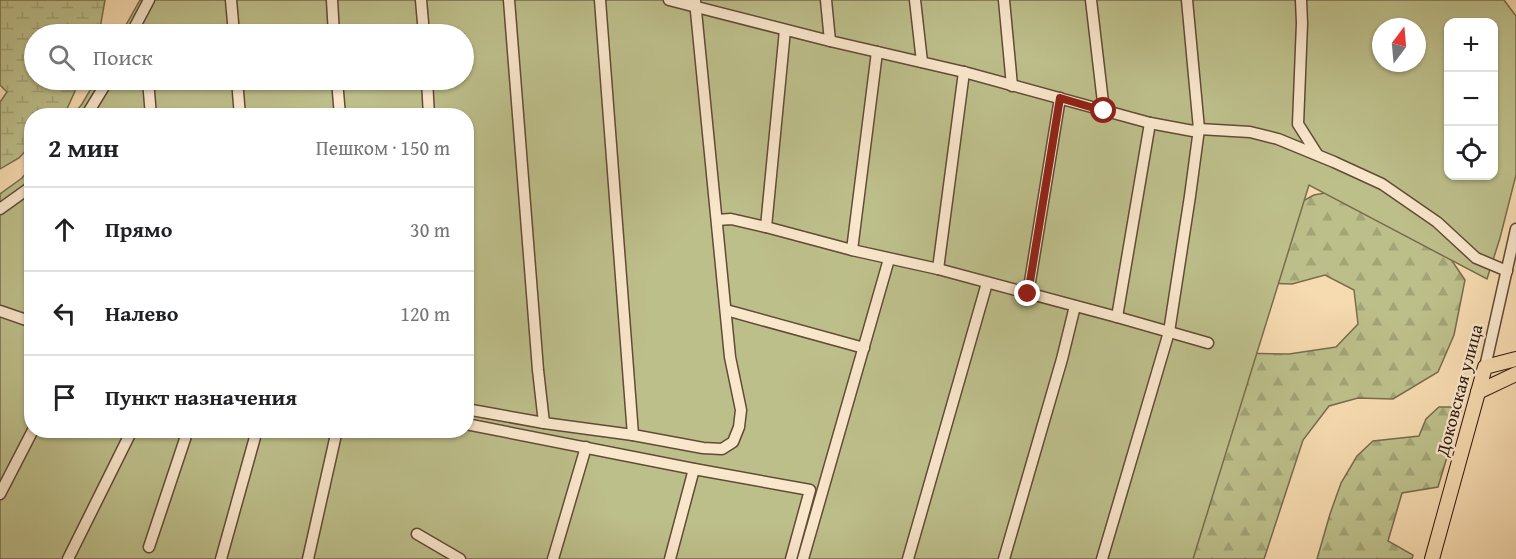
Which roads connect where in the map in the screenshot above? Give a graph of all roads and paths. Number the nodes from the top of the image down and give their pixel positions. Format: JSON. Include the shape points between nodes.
{"nodes":[{"id":1,"x":149,"y":0,"type":"edge"},
{"id":2,"x":231,"y":0,"type":"edge"},
{"id":3,"x":332,"y":0,"type":"edge"},
{"id":4,"x":421,"y":0,"type":"edge"},
{"id":5,"x":509,"y":0,"type":"edge"},
{"id":6,"x":600,"y":0,"type":"edge"},
{"id":7,"x":669,"y":0,"type":"edge"},
{"id":8,"x":826,"y":0,"type":"edge"},
{"id":9,"x":915,"y":0,"type":"edge"},
{"id":10,"x":1004,"y":0,"type":"edge"},
{"id":11,"x":1091,"y":0,"type":"edge"},
{"id":12,"x":1187,"y":0,"type":"edge"},
{"id":13,"x":1301,"y":0,"type":"edge"},
{"id":14,"x":696,"y":4,"type":"edge"},
{"id":15,"x":136,"y":24,"type":"edge"},
{"id":16,"x":233,"y":24,"type":"edge"},
{"id":17,"x":333,"y":24,"type":"edge"},
{"id":18,"x":423,"y":24,"type":"edge"},
{"id":19,"x":785,"y":30,"type":"junction"},
{"id":20,"x":830,"y":41,"type":"junction"},
{"id":21,"x":877,"y":52,"type":"junction"},
{"id":22,"x":922,"y":62,"type":"junction"},
{"id":23,"x":964,"y":72,"type":"junction"},
{"id":24,"x":1012,"y":86,"type":"junction"},
{"id":25,"x":102,"y":90,"type":"edge"},
{"id":26,"x":149,"y":90,"type":"edge"},
{"id":27,"x":238,"y":90,"type":"edge"},
{"id":28,"x":338,"y":90,"type":"edge"},
{"id":29,"x":428,"y":90,"type":"edge"},
{"id":30,"x":1060,"y":98,"type":"junction"},
{"id":31,"x":91,"y":108,"type":"edge"},
{"id":32,"x":150,"y":108,"type":"edge"},
{"id":33,"x":239,"y":108,"type":"edge"},
{"id":34,"x":339,"y":108,"type":"edge"},
{"id":35,"x":429,"y":108,"type":"edge"},
{"id":36,"x":1104,"y":111,"type":"junction"},
{"id":37,"x":1150,"y":123,"type":"junction"},
{"id":38,"x":1199,"y":129,"type":"junction"},
{"id":39,"x":1317,"y":154,"type":"junction"},
{"id":40,"x":24,"y":192,"type":"edge"},
{"id":41,"x":0,"y":209,"type":"edge"},
{"id":42,"x":717,"y":220,"type":"junction"},
{"id":43,"x":766,"y":227,"type":"junction"},
{"id":44,"x":1516,"y":229,"type":"edge"},
{"id":45,"x":852,"y":250,"type":"junction"},
{"id":46,"x":889,"y":259,"type":"junction"},
{"id":47,"x":938,"y":269,"type":"junction"},
{"id":48,"x":1507,"y":271,"type":"junction"},
{"id":49,"x":987,"y":283,"type":"junction"},
{"id":50,"x":1028,"y":294,"type":"junction"},
{"id":51,"x":1075,"y":306,"type":"junction"},
{"id":52,"x":726,"y":310,"type":"junction"},
{"id":53,"x":0,"y":311,"type":"edge"},
{"id":54,"x":1117,"y":317,"type":"junction"},
{"id":55,"x":24,"y":319,"type":"edge"},
{"id":56,"x":1169,"y":332,"type":"junction"},
{"id":57,"x":1208,"y":343,"type":"dead end"},
{"id":58,"x":864,"y":348,"type":"junction"},
{"id":59,"x":1516,"y":359,"type":"edge"},
{"id":60,"x":1485,"y":367,"type":"junction"},
{"id":61,"x":1516,"y":374,"type":"edge"},
{"id":62,"x":1478,"y":392,"type":"junction"},
{"id":63,"x":474,"y":410,"type":"edge"},
{"id":64,"x":544,"y":423,"type":"junction"},
{"id":65,"x":474,"y":426,"type":"edge"},
{"id":66,"x":633,"y":435,"type":"junction"},
{"id":67,"x":29,"y":438,"type":"edge"},
{"id":68,"x":128,"y":438,"type":"edge"},
{"id":69,"x":185,"y":438,"type":"edge"},
{"id":70,"x":255,"y":438,"type":"edge"},
{"id":71,"x":335,"y":438,"type":"edge"},
{"id":72,"x":586,"y":447,"type":"junction"},
{"id":73,"x":694,"y":469,"type":"junction"},
{"id":74,"x":0,"y":494,"type":"edge"},
{"id":75,"x":417,"y":534,"type":"dead end"},
{"id":76,"x":149,"y":547,"type":"dead end"},
{"id":77,"x":68,"y":559,"type":"edge"},
{"id":78,"x":221,"y":559,"type":"edge"},
{"id":79,"x":308,"y":559,"type":"edge"},
{"id":80,"x":457,"y":559,"type":"edge"},
{"id":81,"x":553,"y":559,"type":"edge"},
{"id":82,"x":670,"y":559,"type":"edge"},
{"id":83,"x":791,"y":559,"type":"edge"},
{"id":84,"x":803,"y":559,"type":"edge"},
{"id":85,"x":908,"y":559,"type":"edge"},
{"id":86,"x":1004,"y":559,"type":"edge"},
{"id":87,"x":1102,"y":559,"type":"edge"},
{"id":88,"x":1432,"y":559,"type":"edge"}],
"edges":[{"from":1,"to":15,"type":"street"},
{"from":2,"to":16,"type":"street"},
{"from":3,"to":17,"type":"street"},
{"from":4,"to":18,"type":"street"},
{"from":5,"to":64,"type":"street"},
{"from":6,"to":66,"type":"street"},
{"from":7,"to":14,"type":"street"},
{"from":8,"to":20,"type":"street"},
{"from":9,"to":22,"type":"street"},
{"from":10,"to":24,"type":"street"},
{"from":11,"to":36,"type":"street"},
{"from":12,"to":38,"type":"street"},
{"from":13,"to":39,"type":"street","via":[[1298,124]]},
{"from":14,"to":19,"type":"street"},
{"from":14,"to":42,"type":"street"},
{"from":19,"to":20,"type":"street"},
{"from":19,"to":43,"type":"street"},
{"from":20,"to":21,"type":"street"},
{"from":21,"to":22,"type":"street"},
{"from":21,"to":45,"type":"street"},
{"from":22,"to":23,"type":"street"},
{"from":23,"to":24,"type":"street"},
{"from":23,"to":47,"type":"street"},
{"from":24,"to":30,"type":"street"},
{"from":25,"to":31,"type":"street"},
{"from":26,"to":32,"type":"street"},
{"from":27,"to":33,"type":"street"},
{"from":28,"to":34,"type":"street"},
{"from":29,"to":35,"type":"street"},
{"from":30,"to":36,"type":"street"},
{"from":30,"to":50,"type":"street"},
{"from":36,"to":37,"type":"street"},
{"from":37,"to":38,"type":"street"},
{"from":37,"to":54,"type":"street"},
{"from":38,"to":39,"type":"street","via":[[1250,132]]},
{"from":38,"to":56,"type":"street"},
{"from":39,"to":48,"type":"street","via":[[1382,184],[1437,222],[1476,258]]},
{"from":40,"to":41,"type":"street"},
{"from":42,"to":43,"type":"street"},
{"from":42,"to":52,"type":"street"},
{"from":43,"to":45,"type":"street"},
{"from":44,"to":48,"type":"street","name":"Доковская улица"},
{"from":45,"to":46,"type":"street"},
{"from":46,"to":47,"type":"street"},
{"from":46,"to":58,"type":"street"},
{"from":47,"to":49,"type":"street"},
{"from":48,"to":60,"type":"street","name":"Доковская улица"},
{"from":49,"to":50,"type":"street"},
{"from":49,"to":85,"type":"street"},
{"from":50,"to":51,"type":"street"},
{"from":51,"to":54,"type":"street"},
{"from":51,"to":86,"type":"street"},
{"from":52,"to":58,"type":"street"},
{"from":52,"to":66,"type":"street","via":[[730,357],[741,410],[733,442],[722,448],[703,448]]},
{"from":53,"to":55,"type":"street"},
{"from":54,"to":56,"type":"street"},
{"from":56,"to":57,"type":"street"},
{"from":56,"to":87,"type":"street"},
{"from":58,"to":84,"type":"street"},
{"from":59,"to":60,"type":"main road"},
{"from":60,"to":62,"type":"main road","name":"Доковская улица"},
{"from":61,"to":62,"type":"main road"},
{"from":62,"to":88,"type":"main road","name":"Доковская улица"},
{"from":63,"to":64,"type":"street"},
{"from":64,"to":66,"type":"street"},
{"from":65,"to":72,"type":"street"},
{"from":67,"to":74,"type":"street"},
{"from":68,"to":77,"type":"street"},
{"from":69,"to":76,"type":"street"},
{"from":70,"to":78,"type":"street"},
{"from":71,"to":79,"type":"street"},
{"from":72,"to":73,"type":"street"},
{"from":72,"to":81,"type":"street"},
{"from":73,"to":82,"type":"street"},
{"from":73,"to":83,"type":"street","via":[[810,490]]},
{"from":75,"to":80,"type":"street"}]}
